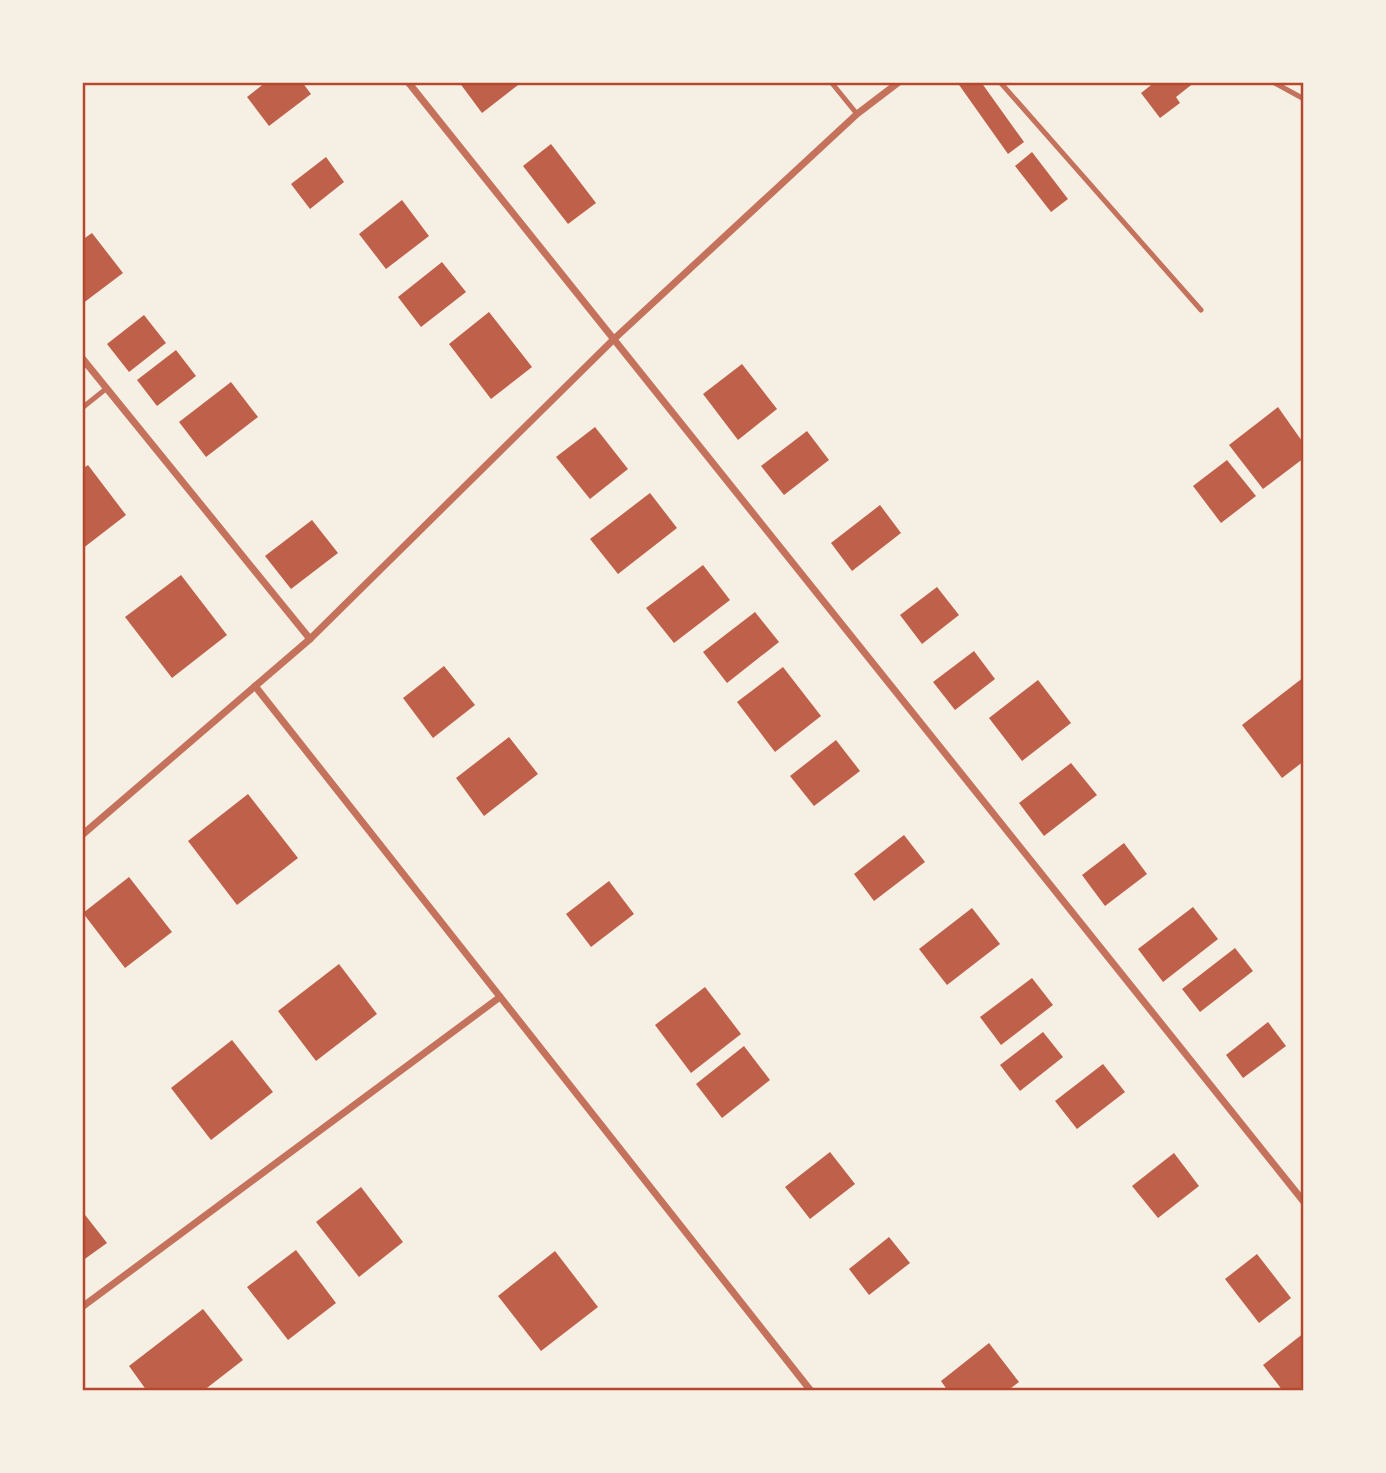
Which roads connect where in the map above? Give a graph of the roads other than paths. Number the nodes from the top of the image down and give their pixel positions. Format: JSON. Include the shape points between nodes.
{"nodes":[{"id":1,"x":408,"y":82,"type":"edge"},
{"id":2,"x":831,"y":82,"type":"edge"},
{"id":3,"x":899,"y":82,"type":"edge"},
{"id":4,"x":1000,"y":82,"type":"edge"},
{"id":5,"x":1273,"y":82,"type":"edge"},
{"id":6,"x":1304,"y":99,"type":"edge"},
{"id":7,"x":858,"y":114,"type":"junction"},
{"id":8,"x":1200,"y":310,"type":"dead end"},
{"id":9,"x":614,"y":339,"type":"junction"},
{"id":10,"x":82,"y":358,"type":"edge"},
{"id":11,"x":107,"y":388,"type":"junction"},
{"id":12,"x":82,"y":408,"type":"edge"},
{"id":13,"x":310,"y":639,"type":"junction"},
{"id":14,"x":255,"y":687,"type":"junction"},
{"id":15,"x":82,"y":835,"type":"edge"},
{"id":16,"x":500,"y":997,"type":"junction"},
{"id":17,"x":1304,"y":1202,"type":"edge"},
{"id":18,"x":82,"y":1307,"type":"edge"},
{"id":19,"x":811,"y":1391,"type":"edge"}],
"edges":[{"from":1,"to":9,"type":"street"},
{"from":2,"to":7,"type":"lane"},
{"from":3,"to":7,"type":"street"},
{"from":4,"to":8,"type":"lane"},
{"from":5,"to":6,"type":"lane"},
{"from":7,"to":9,"type":"street"},
{"from":9,"to":13,"type":"street"},
{"from":9,"to":17,"type":"street"},
{"from":10,"to":11,"type":"street"},
{"from":11,"to":12,"type":"lane"},
{"from":11,"to":13,"type":"street"},
{"from":13,"to":14,"type":"street"},
{"from":14,"to":15,"type":"street"},
{"from":14,"to":16,"type":"street"},
{"from":16,"to":18,"type":"street"},
{"from":16,"to":19,"type":"street"}]}
